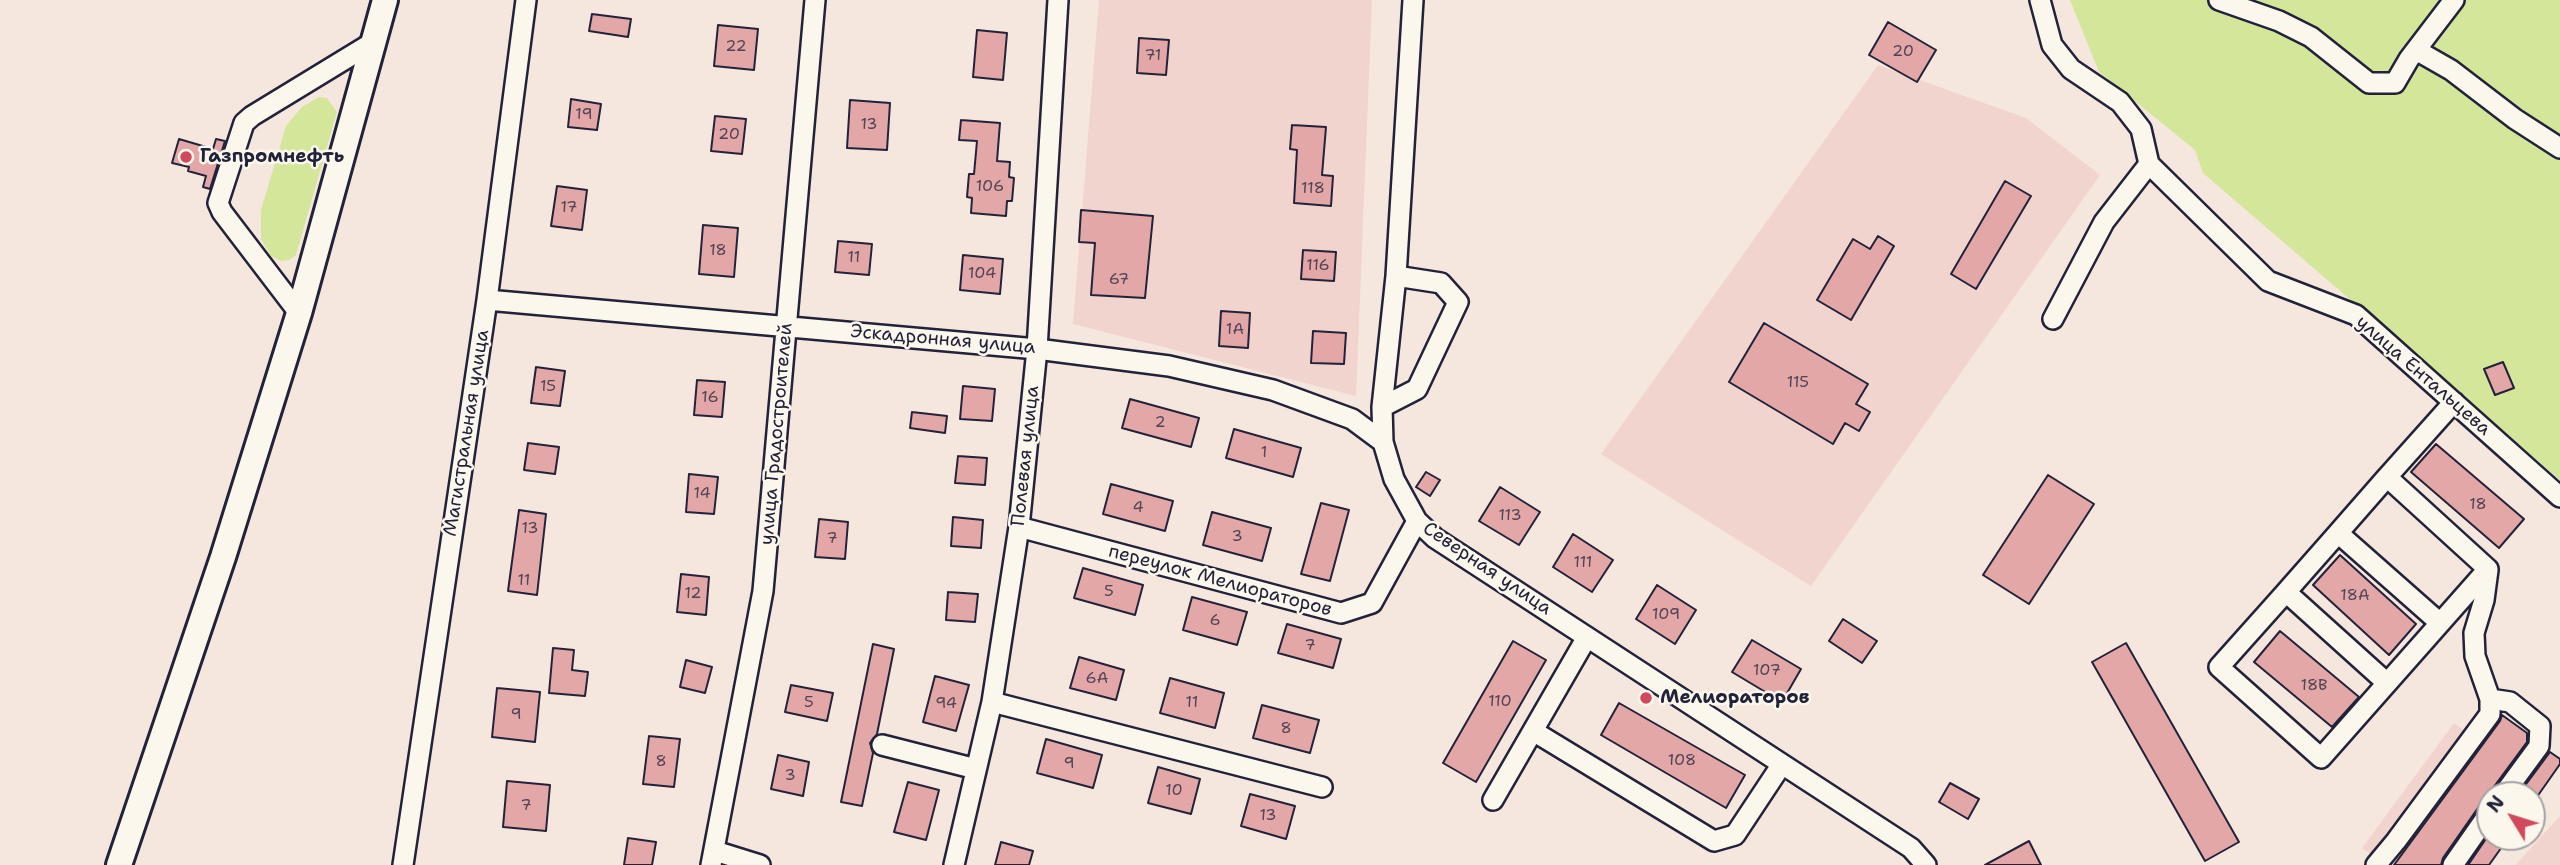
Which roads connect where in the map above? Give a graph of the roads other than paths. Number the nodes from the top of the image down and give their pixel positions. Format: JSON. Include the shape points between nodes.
{"nodes":[{"id":1,"x":385,"y":0,"type":"edge"},
{"id":2,"x":526,"y":0,"type":"edge"},
{"id":3,"x":815,"y":0,"type":"edge"},
{"id":4,"x":1058,"y":0,"type":"edge"},
{"id":5,"x":1413,"y":0,"type":"edge"},
{"id":6,"x":2039,"y":0,"type":"edge"},
{"id":7,"x":2219,"y":0,"type":"edge"},
{"id":8,"x":2454,"y":0,"type":"edge"},
{"id":9,"x":375,"y":41,"type":"junction"},
{"id":10,"x":2416,"y":50,"type":"junction"},
{"id":11,"x":2560,"y":148,"type":"edge"},
{"id":12,"x":2149,"y":164,"type":"junction"},
{"id":13,"x":1396,"y":276,"type":"junction"},
{"id":14,"x":487,"y":300,"type":"junction"},
{"id":15,"x":299,"y":313,"type":"junction"},
{"id":16,"x":2053,"y":319,"type":"dead end"},
{"id":17,"x":787,"y":326,"type":"junction"},
{"id":18,"x":1037,"y":349,"type":"junction"},
{"id":19,"x":2454,"y":402,"type":"junction"},
{"id":20,"x":1382,"y":407,"type":"junction"},
{"id":21,"x":1383,"y":442,"type":"junction"},
{"id":22,"x":2387,"y":477,"type":"junction"},
{"id":23,"x":2560,"y":497,"type":"edge"},
{"id":24,"x":1417,"y":521,"type":"junction"},
{"id":25,"x":1019,"y":527,"type":"junction"},
{"id":26,"x":2338,"y":533,"type":"junction"},
{"id":27,"x":2488,"y":569,"type":"junction"},
{"id":28,"x":2286,"y":592,"type":"junction"},
{"id":29,"x":2440,"y":623,"type":"junction"},
{"id":30,"x":1587,"y":637,"type":"junction"},
{"id":31,"x":2387,"y":683,"type":"junction"},
{"id":32,"x":2490,"y":699,"type":"junction"},
{"id":33,"x":992,"y":702,"type":"junction"},
{"id":34,"x":1532,"y":732,"type":"junction"},
{"id":35,"x":882,"y":745,"type":"dead end"},
{"id":36,"x":1782,"y":764,"type":"junction"},
{"id":37,"x":976,"y":769,"type":"junction"},
{"id":38,"x":2513,"y":781,"type":"edge"},
{"id":39,"x":1322,"y":787,"type":"dead end"},
{"id":40,"x":1493,"y":800,"type":"dead end"},
{"id":41,"x":2476,"y":832,"type":"edge"},
{"id":42,"x":713,"y":858,"type":"edge"},
{"id":43,"x":119,"y":865,"type":"edge"},
{"id":44,"x":403,"y":865,"type":"edge"},
{"id":45,"x":760,"y":865,"type":"edge"},
{"id":46,"x":954,"y":865,"type":"edge"},
{"id":47,"x":1925,"y":865,"type":"edge"},
{"id":48,"x":2376,"y":865,"type":"edge"},
{"id":49,"x":2453,"y":865,"type":"edge"}],
"edges":[{"from":1,"to":9,"type":"main road"},
{"from":2,"to":14,"type":"street","name":"Магистральная улица"},
{"from":3,"to":17,"type":"street","name":"улица Градостроителей"},
{"from":4,"to":18,"type":"street","name":"Полевая улица"},
{"from":5,"to":13,"type":"street","name":"Северная улица"},
{"from":6,"to":12,"type":"street","via":[[2052,45],[2071,69],[2120,102],[2141,129]]},
{"from":7,"to":10,"type":"street","via":[[2311,37],[2369,83],[2395,83]]},
{"from":8,"to":10,"type":"street"},
{"from":9,"to":15,"type":"main road"},
{"from":9,"to":15,"type":"street","via":[[244,123],[218,203]]},
{"from":10,"to":11,"type":"street"},
{"from":12,"to":16,"type":"street","via":[[2104,222]]},
{"from":12,"to":19,"type":"street","name":"улица Ентальцева","via":[[2269,281],[2356,315]]},
{"from":13,"to":20,"type":"street","name":"Северная улица"},
{"from":13,"to":20,"type":"street","via":[[1441,282],[1458,302],[1417,388]]},
{"from":14,"to":17,"type":"street","name":"Эскадронная улица"},
{"from":14,"to":44,"type":"street","name":"Магистральная улица"},
{"from":15,"to":43,"type":"main road"},
{"from":17,"to":18,"type":"street","name":"Эскадронная улица"},
{"from":17,"to":42,"type":"street","name":"улица Градостроителей","via":[[763,591]]},
{"from":18,"to":21,"type":"street","name":"Эскадронная улица","via":[[1169,366],[1273,390],[1352,419]]},
{"from":18,"to":25,"type":"street","name":"Полевая улица"},
{"from":19,"to":22,"type":"street"},
{"from":19,"to":23,"type":"street","name":"улица Ентальцева"},
{"from":20,"to":21,"type":"street","name":"Северная улица"},
{"from":21,"to":24,"type":"street","name":"Северная улица","via":[[1394,479]]},
{"from":22,"to":26,"type":"street"},
{"from":22,"to":27,"type":"street"},
{"from":24,"to":25,"type":"street","name":"переулок Мелиораторов","via":[[1372,603],[1341,613]]},
{"from":24,"to":30,"type":"street","name":"Северная улица","via":[[1435,538]]},
{"from":25,"to":33,"type":"street","name":"Полевая улица"},
{"from":26,"to":28,"type":"street"},
{"from":26,"to":29,"type":"street"},
{"from":27,"to":29,"type":"street"},
{"from":27,"to":32,"type":"street","via":[[2474,633],[2475,656]]},
{"from":28,"to":31,"type":"street"},
{"from":28,"to":31,"type":"street","via":[[2219,667],[2321,758]]},
{"from":29,"to":31,"type":"street"},
{"from":30,"to":34,"type":"street"},
{"from":30,"to":36,"type":"street","name":"Северная улица"},
{"from":32,"to":38,"type":"street","via":[[2510,702],[2540,726],[2539,746]]},
{"from":32,"to":48,"type":"street","via":[[2490,714]]},
{"from":33,"to":37,"type":"street","name":"Полевая улица"},
{"from":33,"to":39,"type":"street"},
{"from":34,"to":36,"type":"street","via":[[1714,841],[1735,835]]},
{"from":34,"to":40,"type":"street"},
{"from":35,"to":37,"type":"street"},
{"from":36,"to":47,"type":"street","name":"Северная улица","via":[[1911,848]]},
{"from":37,"to":46,"type":"street","name":"Полевая улица"},
{"from":41,"to":49,"type":"street"},
{"from":42,"to":45,"type":"street"}]}
